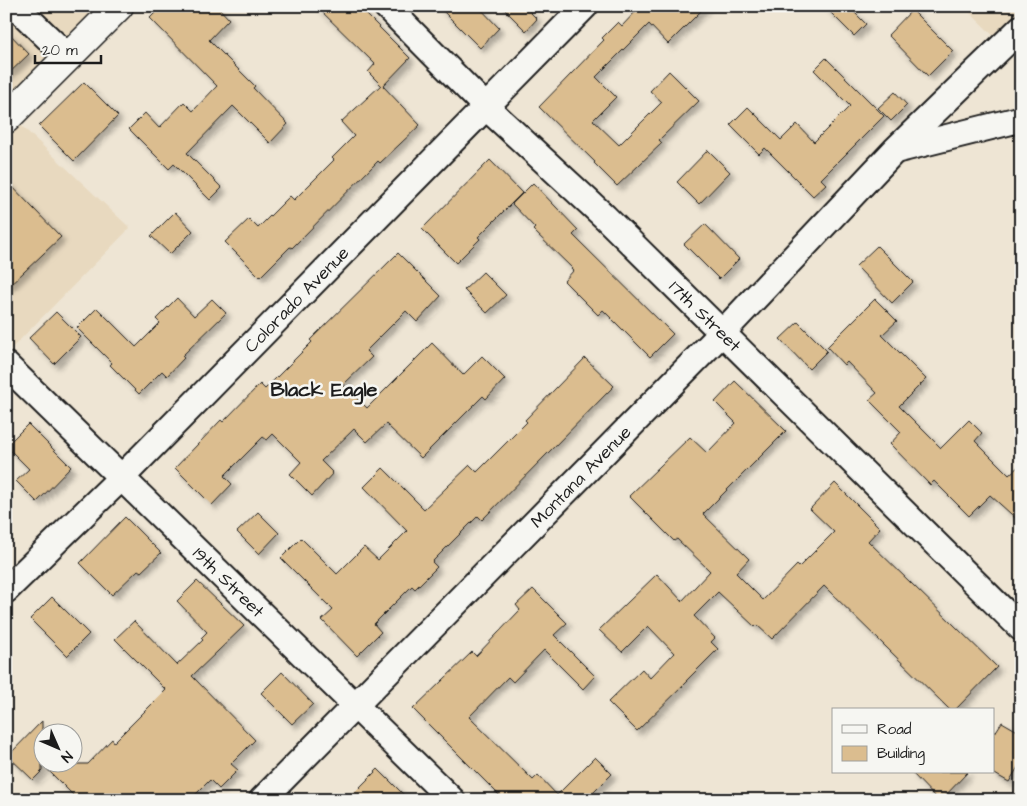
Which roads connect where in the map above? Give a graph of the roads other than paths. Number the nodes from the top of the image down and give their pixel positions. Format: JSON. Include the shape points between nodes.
{"nodes":[{"id":1,"x":15,"y":6,"type":"edge"},
{"id":2,"x":119,"y":6,"type":"edge"},
{"id":3,"x":386,"y":6,"type":"edge"},
{"id":4,"x":585,"y":6,"type":"edge"},
{"id":5,"x":1021,"y":28,"type":"edge"},
{"id":6,"x":68,"y":57,"type":"junction"},
{"id":7,"x":486,"y":107,"type":"junction"},
{"id":8,"x":6,"y":119,"type":"edge"},
{"id":9,"x":1021,"y":119,"type":"edge"},
{"id":10,"x":895,"y":150,"type":"junction"},
{"id":11,"x":722,"y":333,"type":"junction"},
{"id":12,"x":6,"y":365,"type":"edge"},
{"id":13,"x":122,"y":477,"type":"junction"},
{"id":14,"x":6,"y":590,"type":"edge"},
{"id":15,"x":1021,"y":628,"type":"edge"},
{"id":16,"x":355,"y":706,"type":"junction"},
{"id":17,"x":262,"y":800,"type":"edge"},
{"id":18,"x":452,"y":800,"type":"edge"}],
"edges":[{"from":1,"to":6,"type":"street"},
{"from":2,"to":6,"type":"street"},
{"from":3,"to":7,"type":"street","name":"17th Street"},
{"from":4,"to":7,"type":"street","name":"Colorado Avenue"},
{"from":5,"to":10,"type":"street","name":"Montana Avenue"},
{"from":6,"to":8,"type":"street"},
{"from":7,"to":11,"type":"street","name":"17th Street","via":[[605,217]]},
{"from":7,"to":13,"type":"street","name":"Colorado Avenue"},
{"from":9,"to":10,"type":"street"},
{"from":10,"to":11,"type":"street","name":"Montana Avenue"},
{"from":11,"to":15,"type":"street","name":"17th Street"},
{"from":11,"to":16,"type":"street","name":"Montana Avenue"},
{"from":12,"to":13,"type":"street","name":"19th Street"},
{"from":13,"to":14,"type":"street","name":"Colorado Avenue"},
{"from":13,"to":16,"type":"street","name":"19th Street"},
{"from":16,"to":17,"type":"street","name":"Montana Avenue"},
{"from":16,"to":18,"type":"street","name":"19th Street"}]}
